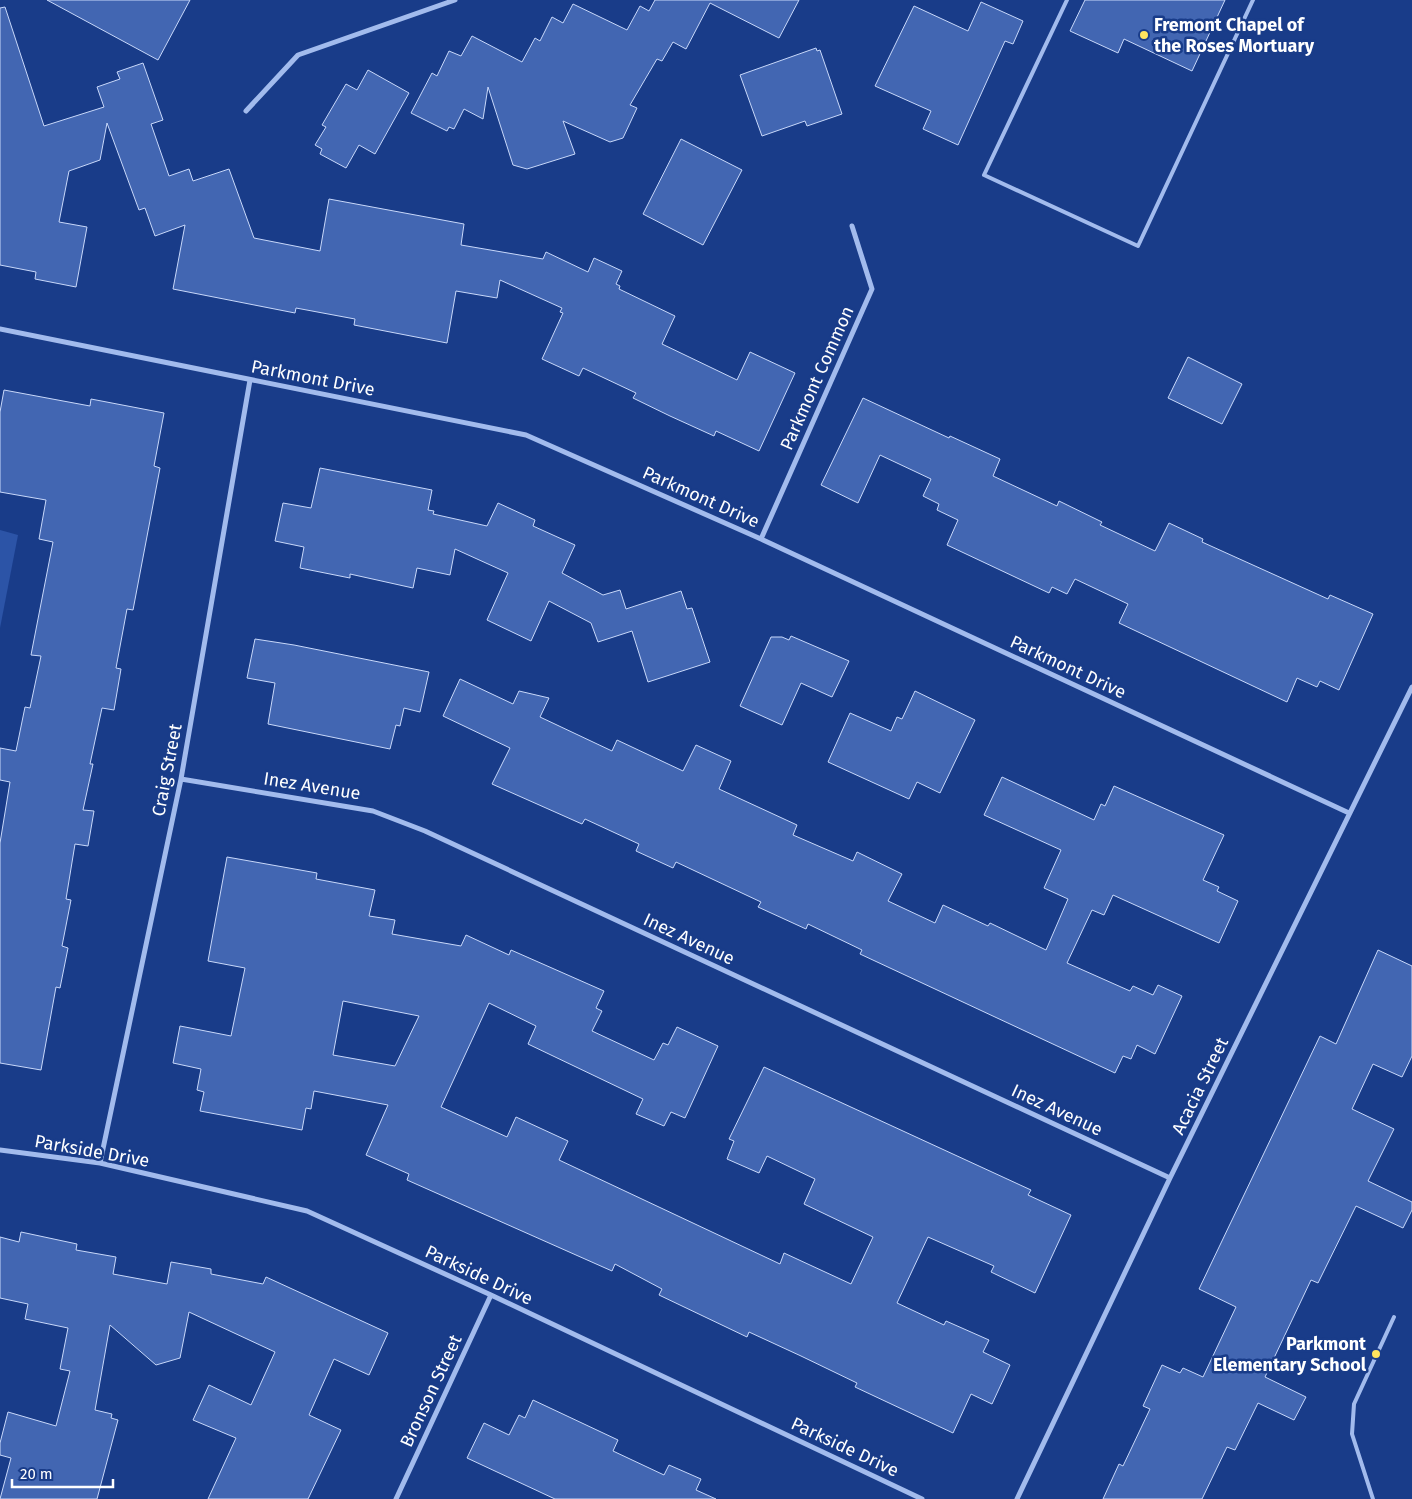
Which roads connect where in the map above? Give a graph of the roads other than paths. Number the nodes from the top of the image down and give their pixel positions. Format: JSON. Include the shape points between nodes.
{"nodes":[{"id":1,"x":455,"y":0,"type":"edge"},
{"id":2,"x":1067,"y":0,"type":"edge"},
{"id":3,"x":1253,"y":0,"type":"edge"},
{"id":4,"x":246,"y":111,"type":"dead end"},
{"id":5,"x":852,"y":226,"type":"dead end"},
{"id":6,"x":0,"y":329,"type":"edge"},
{"id":7,"x":250,"y":380,"type":"junction"},
{"id":8,"x":761,"y":539,"type":"junction"},
{"id":9,"x":1412,"y":687,"type":"edge"},
{"id":10,"x":180,"y":778,"type":"junction"},
{"id":11,"x":1349,"y":813,"type":"junction"},
{"id":12,"x":0,"y":1150,"type":"edge"},
{"id":13,"x":100,"y":1163,"type":"junction"},
{"id":14,"x":1170,"y":1178,"type":"junction"},
{"id":15,"x":491,"y":1294,"type":"junction"},
{"id":16,"x":1394,"y":1317,"type":"dead end"},
{"id":17,"x":396,"y":1499,"type":"edge"},
{"id":18,"x":922,"y":1499,"type":"edge"},
{"id":19,"x":1017,"y":1499,"type":"edge"},
{"id":20,"x":1373,"y":1499,"type":"edge"}],
"edges":[{"from":1,"to":4,"type":"street","via":[[298,55]]},
{"from":2,"to":3,"type":"lane","via":[[984,175],[1138,246]]},
{"from":5,"to":8,"type":"street","name":"Parkmont Common","via":[[872,289]]},
{"from":6,"to":7,"type":"street","name":"Parkmont Drive"},
{"from":7,"to":8,"type":"street","name":"Parkmont Drive","via":[[526,435]]},
{"from":7,"to":10,"type":"street","name":"Craig Street"},
{"from":8,"to":11,"type":"street","name":"Parkmont Drive"},
{"from":9,"to":11,"type":"street","name":"Acacia Street"},
{"from":10,"to":13,"type":"street","name":"Craig Street"},
{"from":10,"to":14,"type":"street","name":"Inez Avenue","via":[[374,811]]},
{"from":11,"to":14,"type":"street","name":"Acacia Street"},
{"from":12,"to":13,"type":"street","name":"Parkside Drive"},
{"from":13,"to":15,"type":"street","name":"Parkside Drive","via":[[307,1211]]},
{"from":14,"to":19,"type":"street","name":"Acacia Street"},
{"from":15,"to":17,"type":"street","name":"Bronson Street"},
{"from":15,"to":18,"type":"street","name":"Parkside Drive"},
{"from":16,"to":20,"type":"lane","via":[[1354,1404],[1352,1434]]}]}
